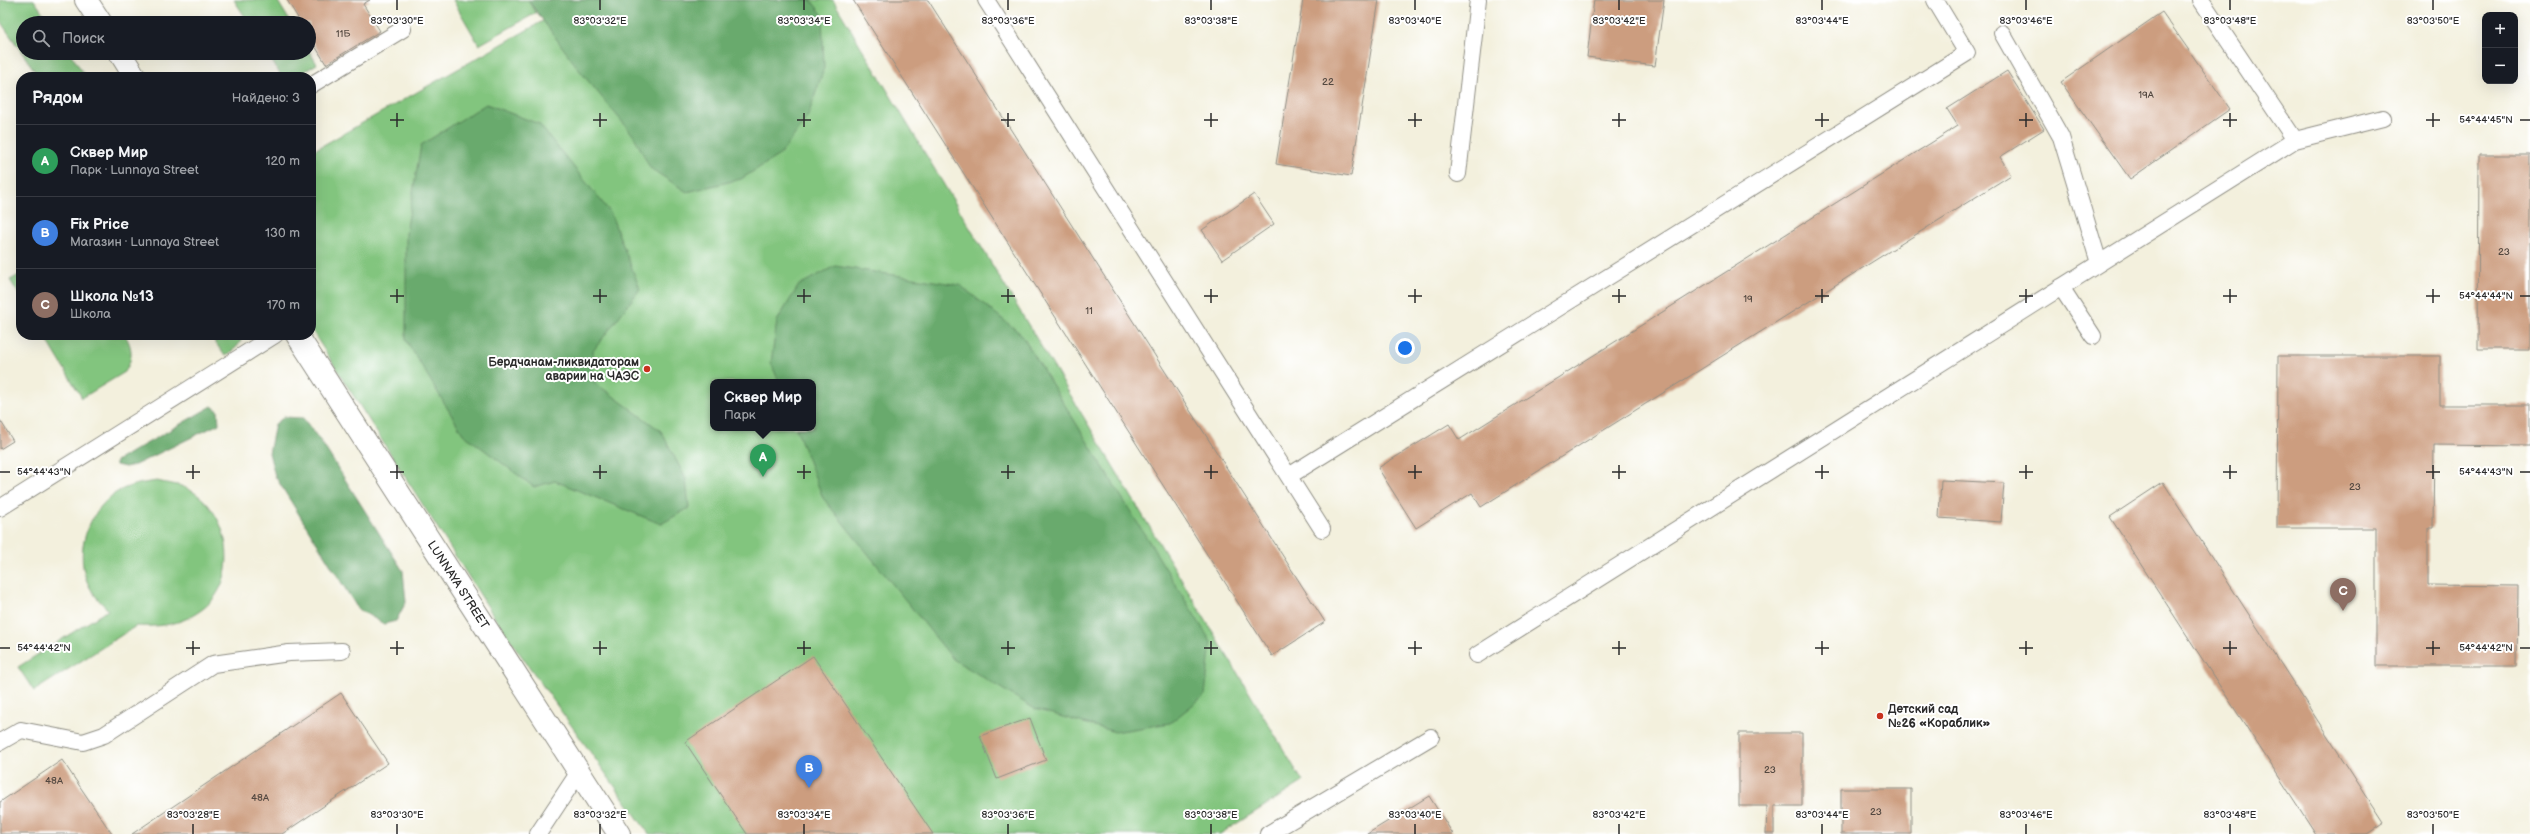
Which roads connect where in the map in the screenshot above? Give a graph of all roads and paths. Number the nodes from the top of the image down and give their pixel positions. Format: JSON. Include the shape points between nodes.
{"nodes":[{"id":1,"x":86,"y":0,"type":"edge"},
{"id":2,"x":986,"y":0,"type":"edge"},
{"id":3,"x":1478,"y":0,"type":"edge"},
{"id":4,"x":1935,"y":0,"type":"edge"},
{"id":5,"x":2201,"y":0,"type":"edge"},
{"id":6,"x":96,"y":16,"type":"edge"},
{"id":7,"x":403,"y":29,"type":"dead end"},
{"id":8,"x":2002,"y":33,"type":"dead end"},
{"id":9,"x":124,"y":60,"type":"edge"},
{"id":10,"x":132,"y":72,"type":"edge"},
{"id":11,"x":316,"y":82,"type":"edge"},
{"id":12,"x":2383,"y":118,"type":"dead end"},
{"id":13,"x":2295,"y":140,"type":"junction"},
{"id":14,"x":1458,"y":174,"type":"dead end"},
{"id":15,"x":2099,"y":263,"type":"junction"},
{"id":16,"x":2061,"y":287,"type":"junction"},
{"id":17,"x":2093,"y":336,"type":"dead end"},
{"id":18,"x":267,"y":340,"type":"edge"},
{"id":19,"x":300,"y":340,"type":"edge"},
{"id":20,"x":1289,"y":476,"type":"junction"},
{"id":21,"x":0,"y":508,"type":"edge"},
{"id":22,"x":1322,"y":529,"type":"dead end"},
{"id":23,"x":342,"y":651,"type":"dead end"},
{"id":24,"x":1477,"y":655,"type":"dead end"},
{"id":25,"x":1431,"y":737,"type":"dead end"},
{"id":26,"x":0,"y":742,"type":"edge"},
{"id":27,"x":579,"y":772,"type":"junction"},
{"id":28,"x":538,"y":834,"type":"edge"},
{"id":29,"x":619,"y":834,"type":"edge"},
{"id":30,"x":1268,"y":834,"type":"edge"}],
"edges":[{"from":1,"to":6,"type":"street"},
{"from":2,"to":20,"type":"lane"},
{"from":3,"to":14,"type":"lane"},
{"from":4,"to":20,"type":"lane","via":[[1967,53]]},
{"from":5,"to":13,"type":"lane"},
{"from":7,"to":11,"type":"lane"},
{"from":8,"to":15,"type":"lane","via":[[2061,137]]},
{"from":9,"to":10,"type":"street"},
{"from":12,"to":13,"type":"lane"},
{"from":13,"to":15,"type":"lane"},
{"from":15,"to":16,"type":"lane"},
{"from":16,"to":17,"type":"lane"},
{"from":16,"to":24,"type":"lane"},
{"from":18,"to":21,"type":"lane"},
{"from":19,"to":27,"type":"street","name":"LUNNAYA STREET"},
{"from":20,"to":22,"type":"lane"},
{"from":23,"to":26,"type":"lane","via":[[289,653],[213,664],[104,735],[83,742],[21,730]]},
{"from":25,"to":30,"type":"lane"},
{"from":27,"to":28,"type":"lane"},
{"from":27,"to":29,"type":"street","name":"LUNNAYA STREET"}]}
